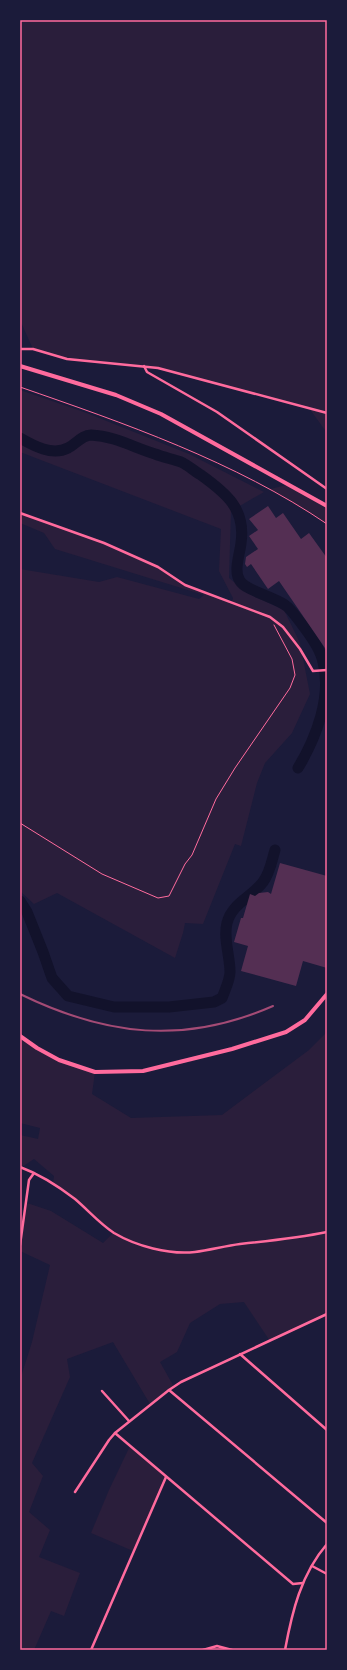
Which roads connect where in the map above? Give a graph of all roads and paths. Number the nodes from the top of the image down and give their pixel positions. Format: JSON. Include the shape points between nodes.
{"nodes":[{"id":1,"x":20,"y":349,"type":"edge"},
{"id":2,"x":144,"y":365,"type":"junction"},
{"id":3,"x":20,"y":366,"type":"edge"},
{"id":4,"x":20,"y":387,"type":"edge"},
{"id":5,"x":327,"y":413,"type":"edge"},
{"id":6,"x":327,"y":488,"type":"edge"},
{"id":7,"x":327,"y":506,"type":"edge"},
{"id":8,"x":20,"y":513,"type":"edge"},
{"id":9,"x":327,"y":524,"type":"edge"},
{"id":10,"x":270,"y":617,"type":"junction"},
{"id":11,"x":327,"y":670,"type":"edge"},
{"id":12,"x":20,"y":823,"type":"edge"},
{"id":13,"x":327,"y":994,"type":"edge"},
{"id":14,"x":20,"y":1036,"type":"edge"},
{"id":15,"x":20,"y":1166,"type":"edge"},
{"id":16,"x":34,"y":1173,"type":"junction"},
{"id":17,"x":327,"y":1232,"type":"edge"},
{"id":18,"x":20,"y":1245,"type":"edge"},
{"id":19,"x":327,"y":1314,"type":"edge"},
{"id":20,"x":240,"y":1354,"type":"junction"},
{"id":21,"x":169,"y":1390,"type":"junction"},
{"id":22,"x":102,"y":1391,"type":"dead end"},
{"id":23,"x":129,"y":1421,"type":"junction"},
{"id":24,"x":327,"y":1430,"type":"edge"},
{"id":25,"x":115,"y":1433,"type":"junction"},
{"id":26,"x":166,"y":1477,"type":"junction"},
{"id":27,"x":75,"y":1492,"type":"dead end"},
{"id":28,"x":327,"y":1523,"type":"edge"},
{"id":29,"x":327,"y":1544,"type":"edge"},
{"id":30,"x":312,"y":1566,"type":"junction"},
{"id":31,"x":327,"y":1574,"type":"edge"},
{"id":32,"x":303,"y":1583,"type":"junction"},
{"id":33,"x":91,"y":1650,"type":"edge"},
{"id":34,"x":203,"y":1650,"type":"edge"},
{"id":35,"x":232,"y":1650,"type":"edge"},
{"id":36,"x":285,"y":1650,"type":"edge"}],
"edges":[{"from":1,"to":2,"type":"street","via":[[33,349],[67,358]]},
{"from":2,"to":5,"type":"street"},
{"from":2,"to":6,"type":"street","via":[[147,372],[217,412]]},
{"from":3,"to":7,"type":"main road","via":[[116,395],[161,414]]},
{"from":4,"to":9,"type":"path","via":[[190,451],[270,489]]},
{"from":8,"to":10,"type":"street","via":[[112,546],[158,567],[185,585]]},
{"from":10,"to":11,"type":"street","via":[[300,649],[313,671]]},
{"from":10,"to":12,"type":"path","via":[[292,659],[295,675],[290,688],[216,799],[196,847],[169,896],[158,898],[102,874]]},
{"from":13,"to":14,"type":"main road","via":[[305,1020],[286,1032],[232,1049],[143,1071],[95,1072],[59,1060]]},
{"from":15,"to":16,"type":"street"},
{"from":16,"to":17,"type":"street","via":[[76,1200],[114,1233],[167,1251],[194,1252]]},
{"from":16,"to":18,"type":"street","via":[[29,1180]]},
{"from":19,"to":20,"type":"street"},
{"from":20,"to":21,"type":"street"},
{"from":20,"to":24,"type":"street"},
{"from":21,"to":23,"type":"street"},
{"from":21,"to":28,"type":"street"},
{"from":22,"to":23,"type":"street"},
{"from":23,"to":25,"type":"street"},
{"from":25,"to":26,"type":"street"},
{"from":25,"to":27,"type":"street"},
{"from":26,"to":32,"type":"street","via":[[293,1584]]},
{"from":26,"to":33,"type":"street"},
{"from":29,"to":30,"type":"street"},
{"from":30,"to":31,"type":"street"},
{"from":30,"to":32,"type":"street"},
{"from":32,"to":36,"type":"street","via":[[291,1618]]},
{"from":34,"to":35,"type":"street","via":[[217,1646]]}]}
